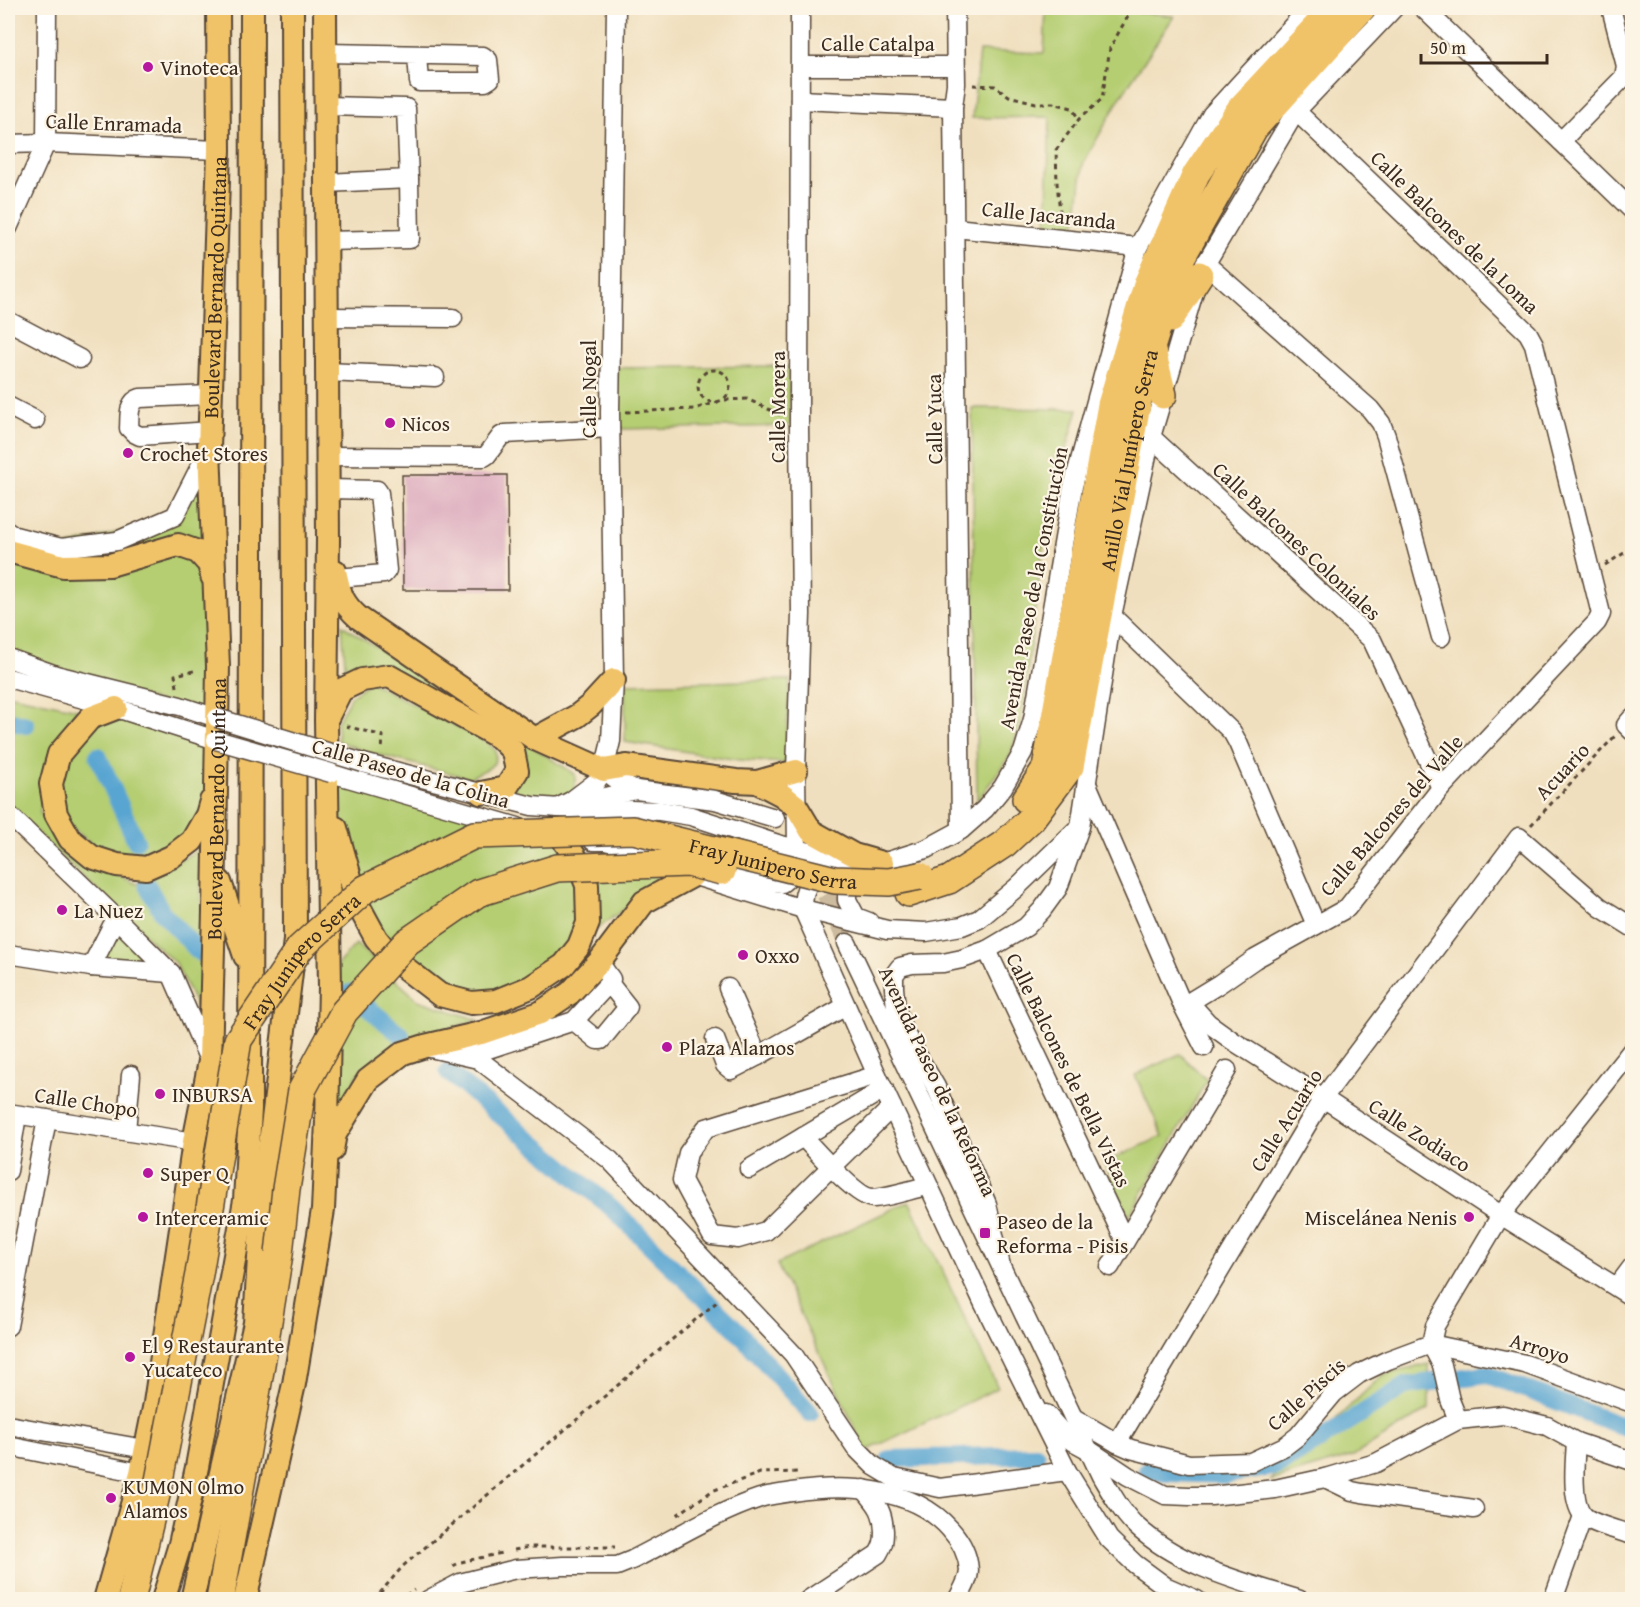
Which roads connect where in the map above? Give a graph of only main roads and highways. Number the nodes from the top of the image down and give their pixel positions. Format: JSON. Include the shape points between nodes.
{"nodes":[{"id":1,"x":218,"y":8,"type":"edge"},
{"id":2,"x":231,"y":8,"type":"edge"},
{"id":3,"x":252,"y":8,"type":"edge"},
{"id":4,"x":292,"y":8,"type":"edge"},
{"id":5,"x":326,"y":8,"type":"edge"},
{"id":6,"x":1377,"y":8,"type":"edge"},
{"id":7,"x":1349,"y":11,"type":"edge"},
{"id":8,"x":219,"y":150,"type":"junction"},
{"id":9,"x":1202,"y":269,"type":"road end"},
{"id":10,"x":1151,"y":348,"type":"junction"},
{"id":11,"x":328,"y":540,"type":"junction"},
{"id":12,"x":8,"y":551,"type":"edge"},
{"id":13,"x":214,"y":586,"type":"junction"},
{"id":14,"x":614,"y":680,"type":"road end"},
{"id":15,"x":116,"y":708,"type":"road end"},
{"id":16,"x":326,"y":720,"type":"junction"},
{"id":17,"x":535,"y":739,"type":"junction"},
{"id":18,"x":796,"y":771,"type":"road end"},
{"id":19,"x":757,"y":782,"type":"junction"},
{"id":20,"x":215,"y":788,"type":"junction"},
{"id":21,"x":481,"y":793,"type":"road end"},
{"id":22,"x":328,"y":795,"type":"junction"},
{"id":23,"x":564,"y":841,"type":"road end"},
{"id":24,"x":882,"y":863,"type":"road end"},
{"id":25,"x":215,"y":867,"type":"junction"},
{"id":26,"x":692,"y":876,"type":"road end"},
{"id":27,"x":914,"y":885,"type":"junction"},
{"id":28,"x":251,"y":972,"type":"junction"},
{"id":29,"x":323,"y":1210,"type":"junction"},
{"id":30,"x":149,"y":1482,"type":"junction"},
{"id":31,"x":132,"y":1594,"type":"edge"},
{"id":32,"x":105,"y":1599,"type":"edge"},
{"id":33,"x":163,"y":1599,"type":"edge"},
{"id":34,"x":192,"y":1599,"type":"edge"},
{"id":35,"x":220,"y":1599,"type":"edge"},
{"id":36,"x":244,"y":1599,"type":"edge"}],
"edges":[{"from":1,"to":8,"type":"main road","name":"Boulevard Bernardo Quintana"},
{"from":2,"to":8,"type":"main road"},
{"from":3,"to":28,"type":"main road","name":"Boulevard Bernardo Quintana"},
{"from":4,"to":34,"type":"main road","via":[[295,940],[262,1209],[255,1323]]},
{"from":5,"to":11,"type":"main road"},
{"from":6,"to":7,"type":"highway"},
{"from":7,"to":10,"type":"highway","name":"Anillo Vial Junípero Serra","via":[[1254,128],[1177,265]]},
{"from":7,"to":27,"type":"highway","name":"Anillo Vial Junípero Serra","via":[[1240,109],[1196,174],[1148,282],[1111,405],[1046,768],[1017,812],[979,845]]},
{"from":8,"to":13,"type":"main road","name":"Boulevard Bernardo Quintana","via":[[209,440]]},
{"from":9,"to":10,"type":"highway"},
{"from":10,"to":27,"type":"highway","name":"Anillo Vial Junípero Serra","via":[[1150,397],[1070,767],[1031,819],[1004,844],[949,880]]},
{"from":11,"to":16,"type":"main road"},
{"from":11,"to":17,"type":"main road","via":[[347,608]]},
{"from":12,"to":13,"type":"main road","via":[[63,566],[86,566],[110,565],[178,545],[198,552],[209,564]]},
{"from":13,"to":20,"type":"main road","name":"Boulevard Bernardo Quintana","via":[[218,666]]},
{"from":14,"to":17,"type":"main road","via":[[577,716]]},
{"from":15,"to":20,"type":"main road","via":[[90,718],[58,754],[51,784],[56,814],[70,839],[92,857],[117,866],[146,868],[171,857],[192,841],[207,815]]},
{"from":16,"to":21,"type":"main road","via":[[341,690],[362,680],[389,676],[500,738],[513,751],[517,771],[506,788]]},
{"from":16,"to":22,"type":"main road"},
{"from":17,"to":19,"type":"main road","via":[[604,770],[626,766]]},
{"from":18,"to":19,"type":"main road"},
{"from":19,"to":24,"type":"main road","via":[[796,806],[811,831],[854,855]]},
{"from":20,"to":25,"type":"main road","name":"Boulevard Bernardo Quintana"},
{"from":22,"to":23,"type":"main road","via":[[358,905],[376,938],[392,958],[440,995],[471,1003],[495,1001],[531,987],[564,965],[579,946],[588,923],[587,885]]},
{"from":22,"to":29,"type":"main road","via":[[330,987]]},
{"from":25,"to":28,"type":"main road"},
{"from":25,"to":30,"type":"main road","name":"Boulevard Bernardo Quintana","via":[[210,1061],[145,1449]]},
{"from":26,"to":29,"type":"main road","via":[[644,902],[570,993],[540,1013],[403,1053],[368,1080],[335,1134]]},
{"from":27,"to":30,"type":"highway","name":"Fray Junipero Serra","bridge":true,"via":[[835,880],[633,830],[474,835],[364,889],[300,948],[238,1040],[199,1274]]},
{"from":27,"to":35,"type":"highway","name":"Fray Junipero Serra","bridge":true,"via":[[843,899],[688,863],[557,868],[478,893],[407,942],[344,1012],[302,1090],[279,1254]]},
{"from":28,"to":33,"type":"main road","name":"Boulevard Bernardo Quintana","via":[[245,1200],[197,1467]]},
{"from":29,"to":36,"type":"main road","via":[[294,1384]]},
{"from":30,"to":31,"type":"highway","name":"Fray Junipero Serra"},
{"from":30,"to":32,"type":"main road","name":"Boulevard Bernardo Quintana"}]}
